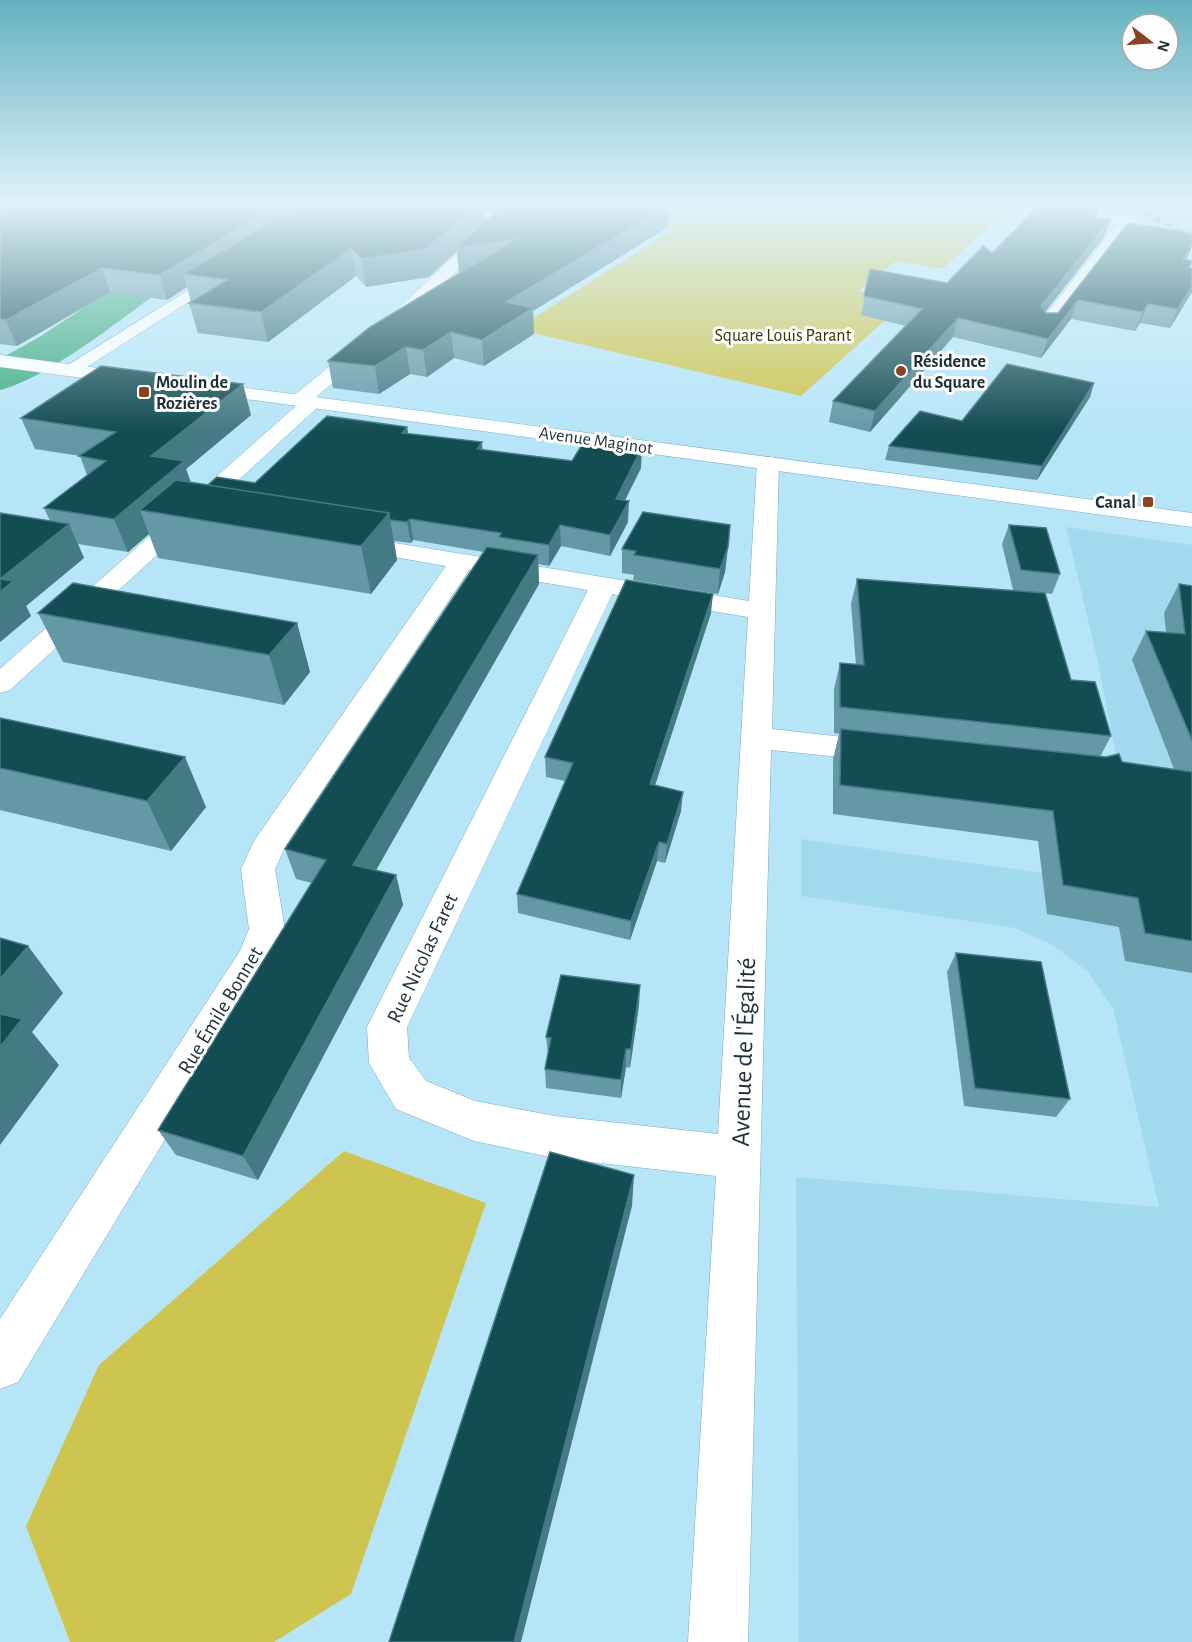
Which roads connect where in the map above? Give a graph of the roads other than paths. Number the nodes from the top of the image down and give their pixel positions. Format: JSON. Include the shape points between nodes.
{"nodes":[{"id":1,"x":213,"y":279,"type":"edge"},
{"id":2,"x":440,"y":279,"type":"edge"},
{"id":3,"x":1083,"y":279,"type":"edge"},
{"id":4,"x":1046,"y":326,"type":"edge"},
{"id":5,"x":0,"y":361,"type":"edge"},
{"id":6,"x":62,"y":369,"type":"junction"},
{"id":7,"x":156,"y":382,"type":"edge"},
{"id":8,"x":180,"y":385,"type":"edge"},
{"id":9,"x":305,"y":401,"type":"junction"},
{"id":10,"x":768,"y":463,"type":"junction"},
{"id":11,"x":186,"y":516,"type":"junction"},
{"id":12,"x":1192,"y":520,"type":"edge"},
{"id":13,"x":219,"y":522,"type":"edge"},
{"id":14,"x":323,"y":538,"type":"edge"},
{"id":15,"x":462,"y":561,"type":"junction"},
{"id":16,"x":603,"y":585,"type":"junction"},
{"id":17,"x":762,"y":611,"type":"junction"},
{"id":18,"x":0,"y":684,"type":"edge"},
{"id":19,"x":756,"y":738,"type":"junction"},
{"id":20,"x":906,"y":754,"type":"edge"},
{"id":21,"x":738,"y":1157,"type":"junction"},
{"id":22,"x":0,"y":1364,"type":"edge"},
{"id":23,"x":718,"y":1642,"type":"edge"}],
"edges":[{"from":1,"to":6,"type":"street"},
{"from":2,"to":9,"type":"street"},
{"from":3,"to":4,"type":"street"},
{"from":5,"to":6,"type":"street"},
{"from":6,"to":7,"type":"street"},
{"from":8,"to":9,"type":"street","name":"Avenue Maginot"},
{"from":9,"to":10,"type":"street","name":"Avenue Maginot"},
{"from":9,"to":11,"type":"street"},
{"from":10,"to":12,"type":"street","name":"Avenue Maginot"},
{"from":10,"to":17,"type":"street","name":"Avenue de l'Égalité"},
{"from":11,"to":13,"type":"street"},
{"from":11,"to":18,"type":"street"},
{"from":14,"to":15,"type":"street"},
{"from":15,"to":16,"type":"street"},
{"from":15,"to":22,"type":"street","name":"Rue Émile Bonnet","via":[[271,841],[258,869],[267,929],[255,958]]},
{"from":16,"to":17,"type":"street"},
{"from":16,"to":21,"type":"street","name":"Rue Nicolas Faret","via":[[387,1027],[389,1063],[411,1095],[474,1121],[555,1137]]},
{"from":17,"to":19,"type":"street","name":"Avenue de l'Égalité"},
{"from":19,"to":20,"type":"street"},
{"from":19,"to":21,"type":"street","name":"Avenue de l'Égalité"},
{"from":21,"to":23,"type":"street","name":"Avenue de l'Égalité"}]}
